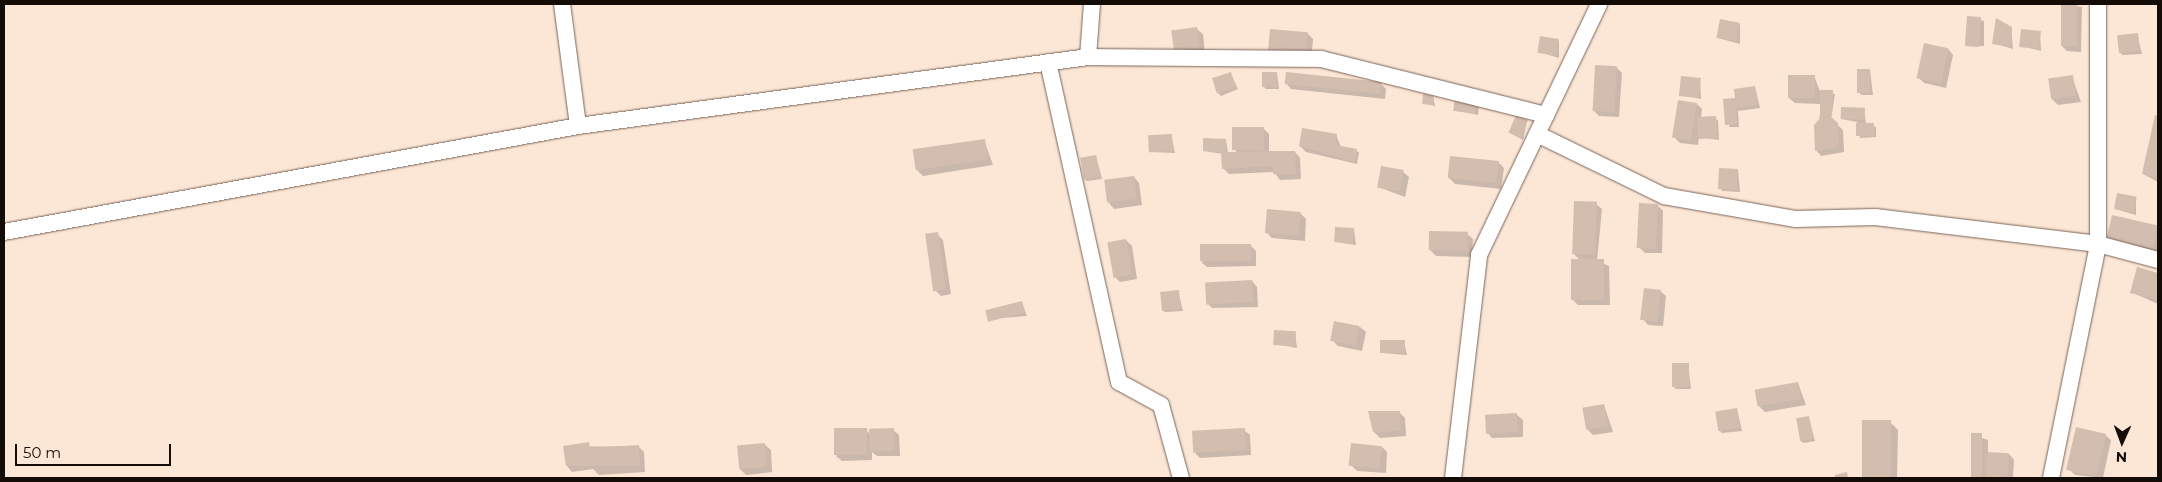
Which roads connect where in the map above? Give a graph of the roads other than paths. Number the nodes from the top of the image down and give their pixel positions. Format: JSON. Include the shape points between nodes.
{"nodes":[{"id":1,"x":562,"y":4,"type":"edge"},
{"id":2,"x":1092,"y":4,"type":"edge"},
{"id":3,"x":1599,"y":4,"type":"edge"},
{"id":4,"x":2098,"y":4,"type":"edge"},
{"id":5,"x":1088,"y":57,"type":"junction"},
{"id":6,"x":1048,"y":62,"type":"junction"},
{"id":7,"x":1546,"y":114,"type":"junction"},
{"id":8,"x":578,"y":126,"type":"junction"},
{"id":9,"x":1537,"y":134,"type":"junction"},
{"id":10,"x":4,"y":232,"type":"edge"},
{"id":11,"x":2098,"y":244,"type":"junction"},
{"id":12,"x":2158,"y":260,"type":"edge"},
{"id":13,"x":1181,"y":478,"type":"edge"},
{"id":14,"x":1453,"y":478,"type":"edge"},
{"id":15,"x":2051,"y":478,"type":"edge"}],
"edges":[{"from":1,"to":8,"type":"street"},
{"from":2,"to":5,"type":"street"},
{"from":3,"to":7,"type":"street"},
{"from":4,"to":11,"type":"street"},
{"from":5,"to":6,"type":"street"},
{"from":5,"to":7,"type":"street","via":[[1321,59]]},
{"from":6,"to":8,"type":"street"},
{"from":6,"to":13,"type":"street","via":[[1118,382],[1161,405]]},
{"from":7,"to":9,"type":"street"},
{"from":8,"to":10,"type":"street"},
{"from":9,"to":11,"type":"street","via":[[1664,196],[1796,219],[1875,216]]},
{"from":9,"to":14,"type":"street","via":[[1479,255]]},
{"from":11,"to":12,"type":"street"},
{"from":11,"to":15,"type":"street"}]}
